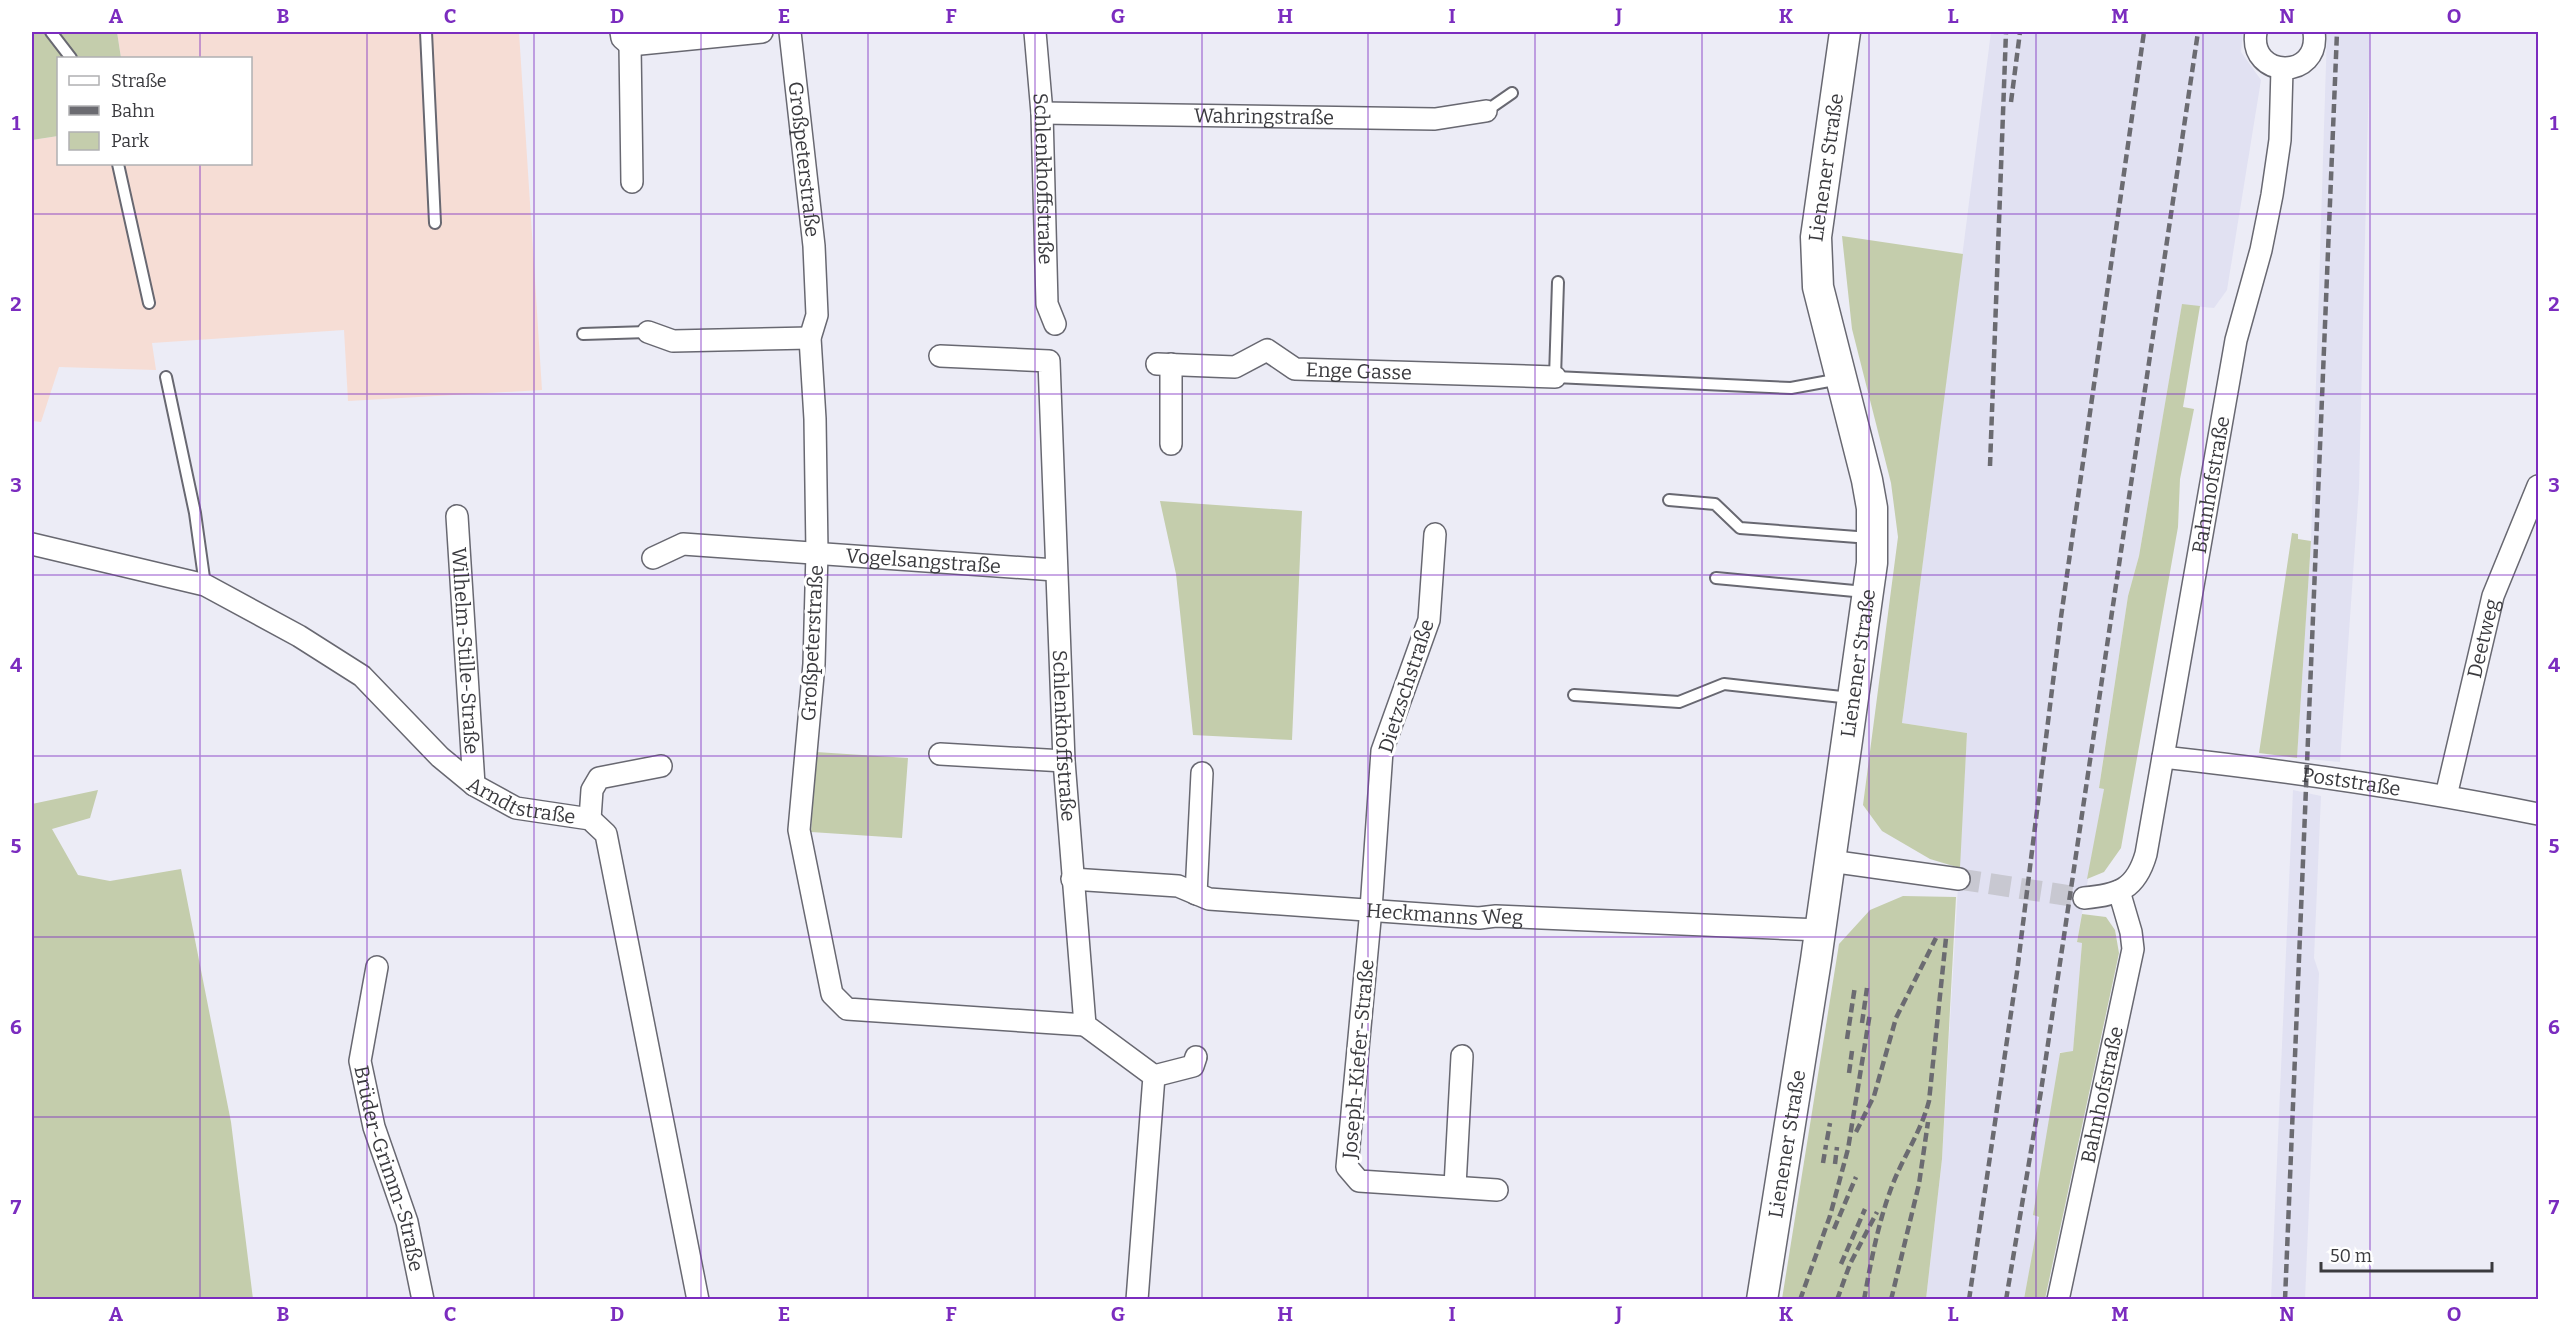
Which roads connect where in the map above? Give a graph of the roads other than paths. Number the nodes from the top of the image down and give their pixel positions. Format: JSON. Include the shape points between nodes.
{"nodes":[{"id":1,"x":51,"y":32,"type":"edge"},
{"id":2,"x":426,"y":32,"type":"edge"},
{"id":3,"x":762,"y":32,"type":"edge"},
{"id":4,"x":790,"y":32,"type":"edge"},
{"id":5,"x":1035,"y":32,"type":"edge"},
{"id":6,"x":1845,"y":32,"type":"edge"},
{"id":7,"x":2256,"y":32,"type":"edge"},
{"id":8,"x":2314,"y":32,"type":"edge"},
{"id":9,"x":625,"y":38,"type":"edge"},
{"id":10,"x":70,"y":57,"type":"edge"},
{"id":11,"x":2282,"y":69,"type":"junction"},
{"id":12,"x":1512,"y":93,"type":"dead end"},
{"id":13,"x":1486,"y":111,"type":"joint"},
{"id":14,"x":1042,"y":113,"type":"junction"},
{"id":15,"x":118,"y":165,"type":"edge"},
{"id":16,"x":632,"y":182,"type":"dead end"},
{"id":17,"x":435,"y":223,"type":"dead end"},
{"id":18,"x":1558,"y":282,"type":"dead end"},
{"id":19,"x":149,"y":303,"type":"dead end"},
{"id":20,"x":1055,"y":324,"type":"dead end"},
{"id":21,"x":648,"y":332,"type":"joint"},
{"id":22,"x":584,"y":334,"type":"dead end"},
{"id":23,"x":810,"y":338,"type":"junction"},
{"id":24,"x":940,"y":356,"type":"dead end"},
{"id":25,"x":166,"y":377,"type":"dead end"},
{"id":26,"x":1555,"y":377,"type":"junction"},
{"id":27,"x":1840,"y":379,"type":"junction"},
{"id":28,"x":1171,"y":444,"type":"dead end"},
{"id":29,"x":2538,"y":486,"type":"edge"},
{"id":30,"x":1669,"y":500,"type":"dead end"},
{"id":31,"x":458,"y":516,"type":"dead end"},
{"id":32,"x":1435,"y":534,"type":"dead end"},
{"id":33,"x":1874,"y":538,"type":"junction"},
{"id":34,"x":32,"y":544,"type":"edge"},
{"id":35,"x":817,"y":552,"type":"junction"},
{"id":36,"x":653,"y":558,"type":"dead end"},
{"id":37,"x":1055,"y":570,"type":"junction"},
{"id":38,"x":1716,"y":578,"type":"dead end"},
{"id":39,"x":205,"y":585,"type":"junction"},
{"id":40,"x":1869,"y":593,"type":"junction"},
{"id":41,"x":1574,"y":695,"type":"dead end"},
{"id":42,"x":1853,"y":699,"type":"junction"},
{"id":43,"x":940,"y":754,"type":"dead end"},
{"id":44,"x":2163,"y":757,"type":"junction"},
{"id":45,"x":1064,"y":761,"type":"junction"},
{"id":46,"x":661,"y":766,"type":"dead end"},
{"id":47,"x":1202,"y":773,"type":"dead end"},
{"id":48,"x":474,"y":785,"type":"junction"},
{"id":49,"x":2446,"y":796,"type":"junction"},
{"id":50,"x":2538,"y":814,"type":"edge"},
{"id":51,"x":590,"y":819,"type":"junction"},
{"id":52,"x":1830,"y":861,"type":"junction"},
{"id":53,"x":1072,"y":879,"type":"junction"},
{"id":54,"x":1959,"y":879,"type":"tunnel mouth"},
{"id":55,"x":2119,"y":891,"type":"junction"},
{"id":56,"x":1197,"y":894,"type":"junction"},
{"id":57,"x":2084,"y":898,"type":"tunnel mouth"},
{"id":58,"x":1371,"y":909,"type":"junction"},
{"id":59,"x":1820,"y":930,"type":"junction"},
{"id":60,"x":376,"y":967,"type":"dead end"},
{"id":61,"x":1085,"y":1025,"type":"junction"},
{"id":62,"x":1462,"y":1056,"type":"dead end"},
{"id":63,"x":1196,"y":1057,"type":"dead end"},
{"id":64,"x":1154,"y":1076,"type":"junction"},
{"id":65,"x":1455,"y":1186,"type":"junction"},
{"id":66,"x":1497,"y":1190,"type":"dead end"},
{"id":67,"x":423,"y":1299,"type":"edge"},
{"id":68,"x":698,"y":1299,"type":"edge"},
{"id":69,"x":1137,"y":1299,"type":"edge"},
{"id":70,"x":1762,"y":1299,"type":"edge"},
{"id":71,"x":2058,"y":1299,"type":"edge"}],
"edges":[{"from":1,"to":10,"type":"lane"},
{"from":2,"to":17,"type":"lane"},
{"from":3,"to":9,"type":"street"},
{"from":4,"to":23,"type":"street","name":"Großpeterstraße","via":[[814,246],[817,315]]},
{"from":5,"to":14,"type":"street","name":"Schlenkhoffstraße"},
{"from":6,"to":27,"type":"street","name":"Lienener Straße","via":[[1816,237],[1818,287]]},
{"from":7,"to":11,"type":"street","via":[[2259,53]]},
{"from":8,"to":11,"type":"street","via":[[2311,54],[2303,63]]},
{"from":9,"to":16,"type":"street"},
{"from":11,"to":44,"type":"street","name":"Bahnhofstraße","via":[[2280,140],[2272,195],[2236,340]]},
{"from":12,"to":13,"type":"lane"},
{"from":13,"to":14,"type":"street","name":"Wahringstraße","via":[[1435,119]]},
{"from":14,"to":20,"type":"street","name":"Schlenkhoffstraße","via":[[1047,304]]},
{"from":15,"to":19,"type":"lane"},
{"from":18,"to":26,"type":"lane"},
{"from":21,"to":22,"type":"lane"},
{"from":21,"to":23,"type":"street","via":[[673,341]]},
{"from":23,"to":35,"type":"street","name":"Großpeterstraße"},
{"from":24,"to":37,"type":"street","name":"Schlenkhoffstraße","via":[[1049,361]]},
{"from":25,"to":39,"type":"lane","via":[[195,513]]},
{"from":26,"to":27,"type":"lane","name":"Enge Gasse","via":[[1791,388]]},
{"from":26,"to":28,"type":"street","name":"Enge Gasse","via":[[1295,369],[1267,350],[1235,367],[1164,364]]},
{"from":27,"to":33,"type":"street","name":"Lienener Straße","via":[[1867,480]]},
{"from":29,"to":49,"type":"street","name":"Deetweg","via":[[2493,596]]},
{"from":30,"to":33,"type":"lane","via":[[1716,504],[1740,528]]},
{"from":31,"to":48,"type":"street","name":"Wilhelm-Stille-Straße"},
{"from":32,"to":58,"type":"street","name":"Dietzschstraße","via":[[1429,620],[1382,751]]},
{"from":33,"to":40,"type":"street","name":"Lienener Straße"},
{"from":34,"to":39,"type":"street","name":"Arndtstraße"},
{"from":35,"to":36,"type":"street","name":"Vogelsangstraße","via":[[683,544]]},
{"from":35,"to":37,"type":"street","name":"Vogelsangstraße"},
{"from":35,"to":61,"type":"street","name":"Großpeterstraße","via":[[814,664],[800,830],[832,994],[847,1009]]},
{"from":37,"to":45,"type":"street","name":"Schlenkhoffstraße"},
{"from":38,"to":40,"type":"lane"},
{"from":39,"to":48,"type":"street","name":"Arndtstraße","via":[[299,636],[362,676],[440,757]]},
{"from":40,"to":42,"type":"street","name":"Lienener Straße"},
{"from":41,"to":42,"type":"lane","via":[[1679,702],[1724,684]]},
{"from":42,"to":52,"type":"street","name":"Lienener Straße"},
{"from":43,"to":45,"type":"street"},
{"from":44,"to":49,"type":"street","name":"Poststraße"},
{"from":44,"to":55,"type":"street","name":"Bahnhofstraße","via":[[2140,874]]},
{"from":45,"to":53,"type":"street","name":"Schlenkhoffstraße"},
{"from":46,"to":51,"type":"street","via":[[599,778],[592,790]]},
{"from":47,"to":56,"type":"street"},
{"from":48,"to":51,"type":"street","name":"Arndtstraße","via":[[516,808]]},
{"from":49,"to":50,"type":"street","name":"Poststraße"},
{"from":51,"to":68,"type":"street","name":"Arndtstraße","via":[[606,834]]},
{"from":52,"to":54,"type":"street"},
{"from":52,"to":59,"type":"street","name":"Lienener Straße"},
{"from":53,"to":56,"type":"street","name":"Heckmanns Weg","via":[[1178,886]]},
{"from":53,"to":61,"type":"street","name":"Schlenkhoffstraße"},
{"from":55,"to":57,"type":"street"},
{"from":55,"to":71,"type":"street","name":"Bahnhofstraße","via":[[2133,949]]},
{"from":56,"to":58,"type":"street","name":"Heckmanns Weg","via":[[1209,899]]},
{"from":58,"to":59,"type":"street","name":"Heckmanns Weg","via":[[1479,918]]},
{"from":58,"to":65,"type":"street","name":"Joseph-Kiefer-Straße","via":[[1347,1167],[1359,1181]]},
{"from":59,"to":70,"type":"street","name":"Lienener Straße"},
{"from":60,"to":67,"type":"street","name":"Brüder-Grimm-Straße","via":[[360,1061],[374,1127],[407,1222]]},
{"from":61,"to":64,"type":"street"},
{"from":62,"to":65,"type":"street"},
{"from":63,"to":64,"type":"street","via":[[1193,1066]]},
{"from":64,"to":69,"type":"street"},
{"from":65,"to":66,"type":"street","name":"Joseph-Kiefer-Straße"}]}
